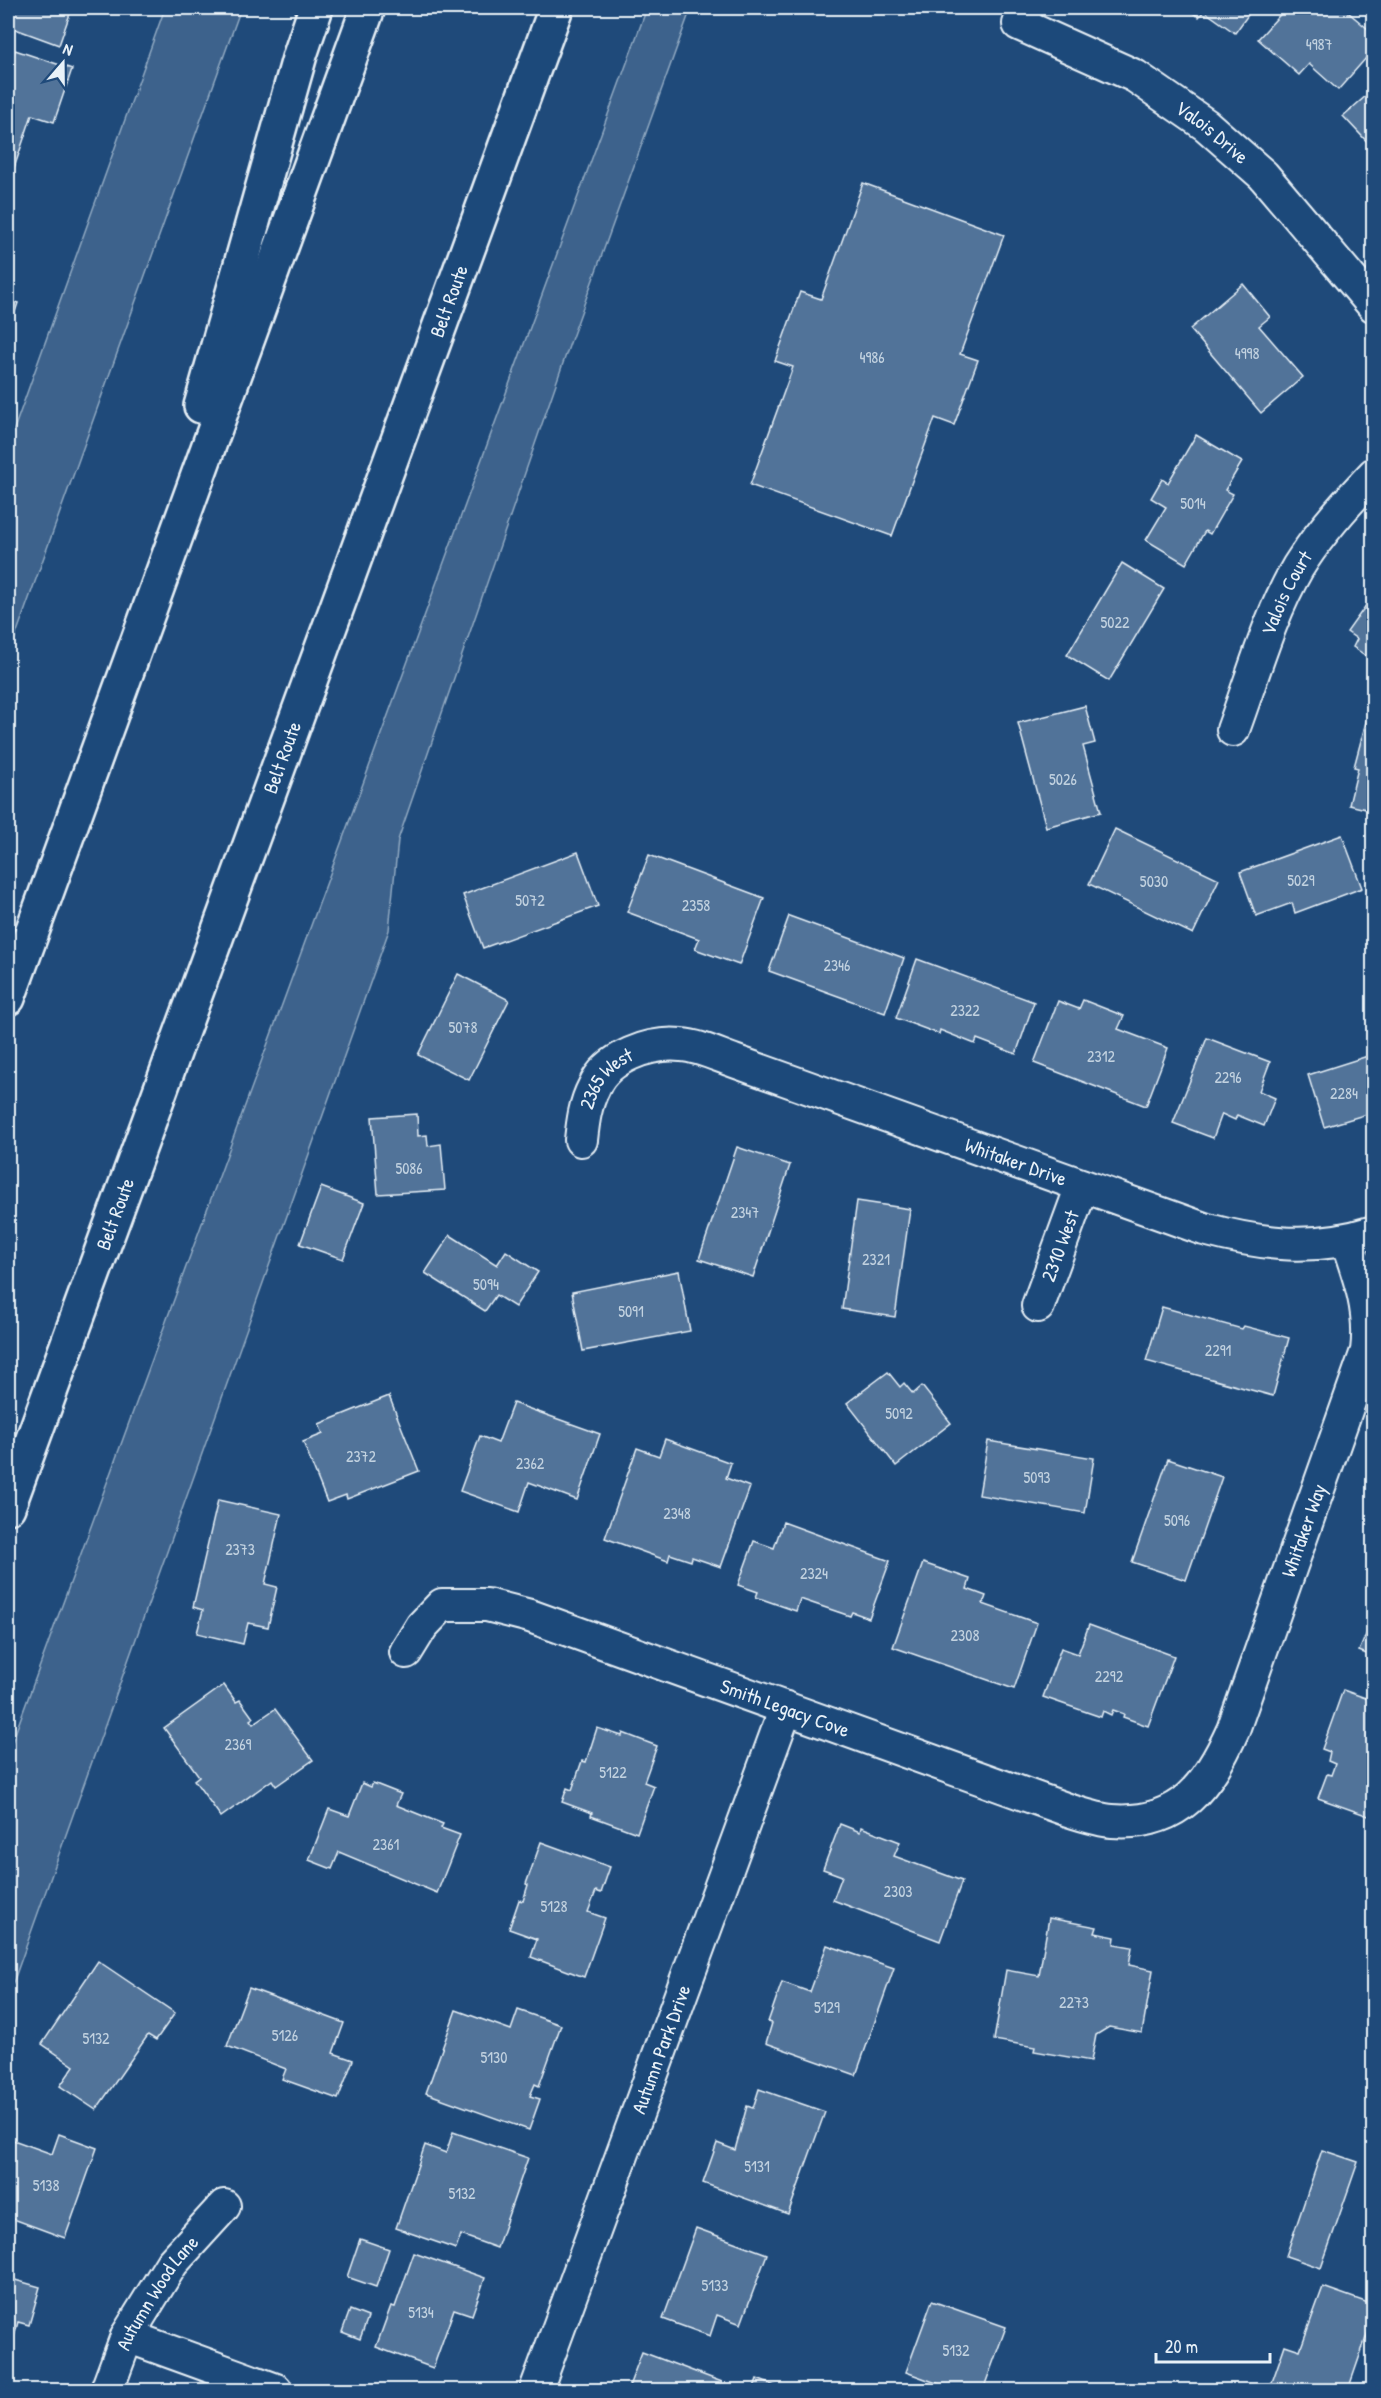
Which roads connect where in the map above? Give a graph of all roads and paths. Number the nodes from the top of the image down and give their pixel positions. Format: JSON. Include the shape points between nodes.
{"nodes":[{"id":1,"x":316,"y":8,"type":"edge"},
{"id":2,"x":368,"y":8,"type":"edge"},
{"id":3,"x":556,"y":8,"type":"edge"},
{"id":4,"x":1026,"y":8,"type":"edge"},
{"id":5,"x":1374,"y":306,"type":"edge"},
{"id":6,"x":1374,"y":474,"type":"edge"},
{"id":7,"x":152,"y":600,"type":"junction"},
{"id":8,"x":1233,"y":730,"type":"dead end"},
{"id":9,"x":8,"y":998,"type":"edge"},
{"id":10,"x":662,"y":1045,"type":"joint"},
{"id":11,"x":581,"y":1140,"type":"dead end"},
{"id":12,"x":1082,"y":1186,"type":"junction"},
{"id":13,"x":1360,"y":1237,"type":"edge"},
{"id":14,"x":1038,"y":1306,"type":"dead end"},
{"id":15,"x":8,"y":1507,"type":"edge"},
{"id":16,"x":406,"y":1652,"type":"dead end"},
{"id":17,"x":786,"y":1708,"type":"junction"},
{"id":18,"x":1182,"y":1805,"type":"joint"},
{"id":19,"x":224,"y":2206,"type":"dead end"},
{"id":20,"x":127,"y":2336,"type":"junction"},
{"id":21,"x":107,"y":2391,"type":"edge"},
{"id":22,"x":276,"y":2391,"type":"edge"},
{"id":23,"x":536,"y":2391,"type":"edge"}],
"edges":[{"from":1,"to":7,"type":"highway","via":[[231,296]]},
{"from":2,"to":7,"type":"highway"},
{"from":3,"to":15,"type":"highway","name":"Belt Route"},
{"from":4,"to":5,"type":"street","name":"Valois Drive","via":[[1019,24],[1135,76],[1206,125],[1263,175]]},
{"from":6,"to":8,"type":"street","name":"Valois Court","via":[[1334,516],[1298,568],[1271,626]]},
{"from":7,"to":9,"type":"highway"},
{"from":10,"to":11,"type":"street","name":"2365 West","via":[[626,1056],[594,1085],[584,1112]]},
{"from":10,"to":12,"type":"street","name":"Whitaker Drive","via":[[704,1050]]},
{"from":12,"to":13,"type":"street","name":"Whitaker Drive","via":[[1239,1238],[1311,1245]]},
{"from":12,"to":14,"type":"street","name":"2310 West"},
{"from":13,"to":18,"type":"street","name":"Whitaker Way","via":[[1369,1316],[1367,1351],[1233,1730],[1204,1783]]},
{"from":16,"to":17,"type":"street","name":"Smith Legacy Cove","via":[[422,1626],[442,1605],[487,1605],[530,1616]]},
{"from":17,"to":18,"type":"street","name":"Smith Legacy Cove","via":[[1081,1814],[1110,1821],[1134,1821]]},
{"from":17,"to":23,"type":"street","name":"Autumn Park Drive"},
{"from":19,"to":20,"type":"street","name":"Autumn Wood Lane","via":[[172,2263]]},
{"from":20,"to":21,"type":"street","name":"Autumn Wood Lane"},
{"from":20,"to":22,"type":"street"}]}
